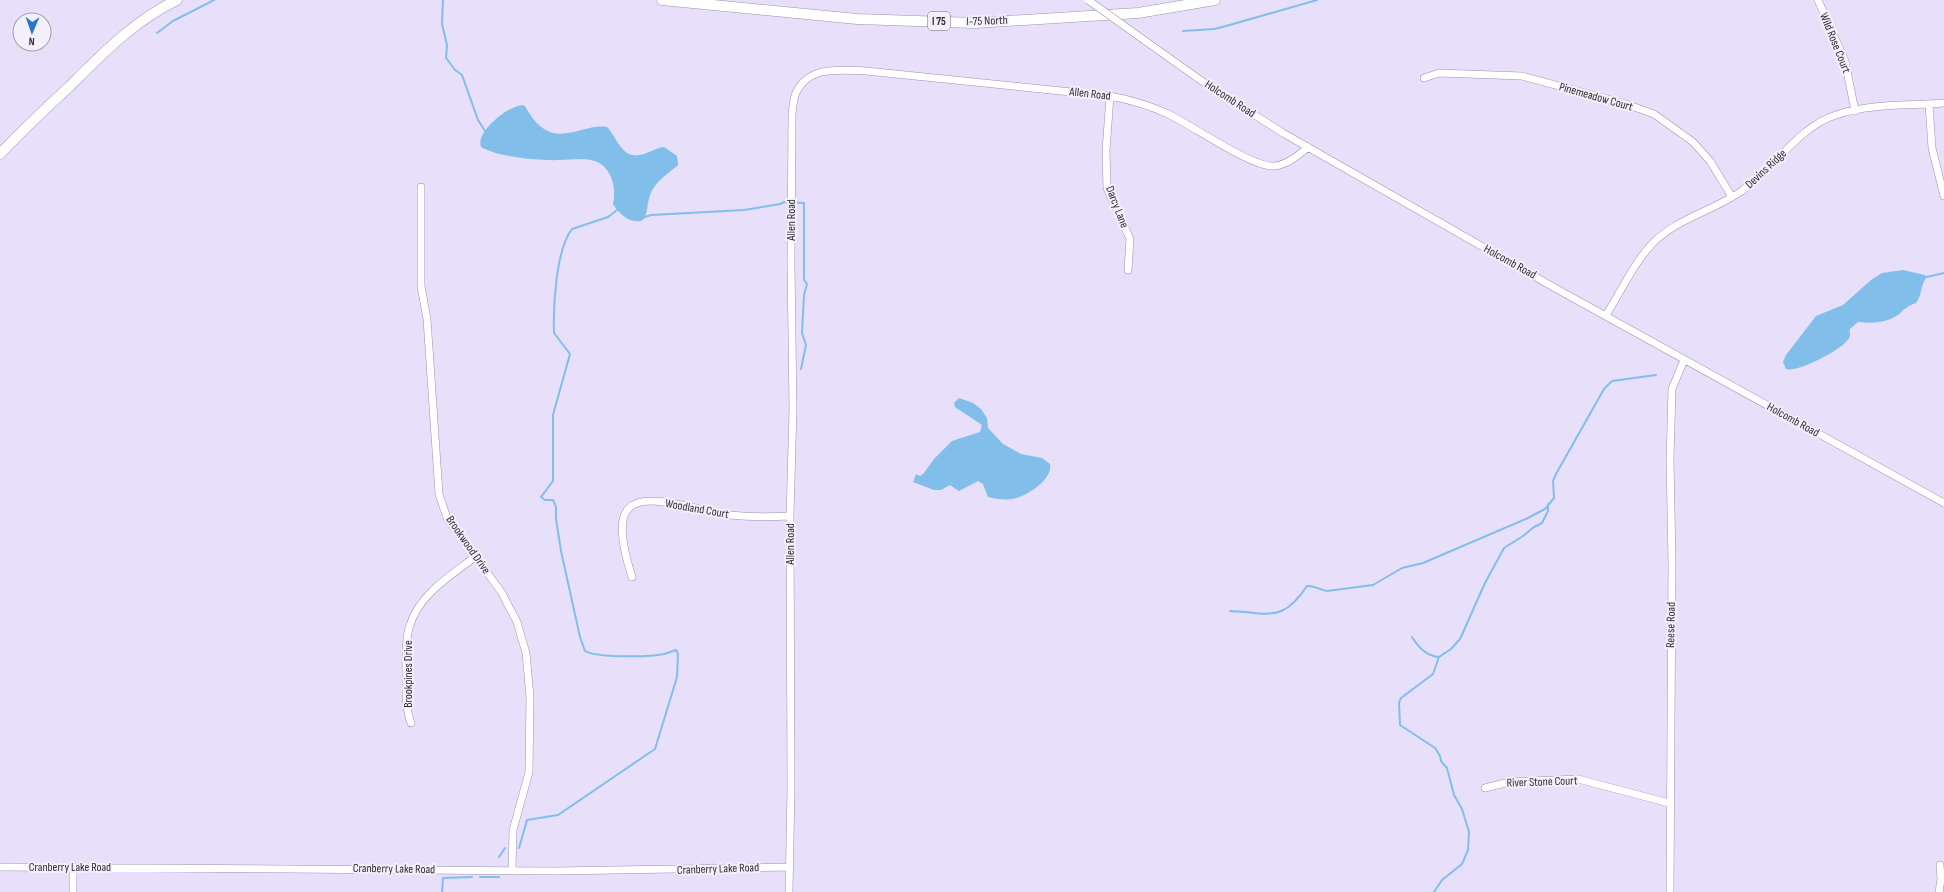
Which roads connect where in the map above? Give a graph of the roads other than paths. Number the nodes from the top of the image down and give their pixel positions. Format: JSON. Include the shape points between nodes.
{"nodes":[{"id":1,"x":176,"y":0,"type":"edge"},
{"id":2,"x":662,"y":0,"type":"edge"},
{"id":3,"x":1088,"y":0,"type":"edge"},
{"id":4,"x":1215,"y":0,"type":"edge"},
{"id":5,"x":1818,"y":0,"type":"edge"},
{"id":6,"x":1424,"y":78,"type":"dead end"},
{"id":7,"x":1110,"y":96,"type":"junction"},
{"id":8,"x":1944,"y":103,"type":"edge"},
{"id":9,"x":1929,"y":104,"type":"junction"},
{"id":10,"x":1856,"y":111,"type":"junction"},
{"id":11,"x":1308,"y":147,"type":"junction"},
{"id":12,"x":0,"y":154,"type":"edge"},
{"id":13,"x":421,"y":187,"type":"dead end"},
{"id":14,"x":1944,"y":196,"type":"edge"},
{"id":15,"x":1732,"y":197,"type":"junction"},
{"id":16,"x":1128,"y":270,"type":"dead end"},
{"id":17,"x":1606,"y":315,"type":"junction"},
{"id":18,"x":1684,"y":360,"type":"junction"},
{"id":19,"x":1944,"y":503,"type":"edge"},
{"id":20,"x":790,"y":516,"type":"junction"},
{"id":21,"x":475,"y":557,"type":"junction"},
{"id":22,"x":632,"y":577,"type":"dead end"},
{"id":23,"x":411,"y":722,"type":"dead end"},
{"id":24,"x":1485,"y":788,"type":"dead end"},
{"id":25,"x":1669,"y":803,"type":"junction"},
{"id":26,"x":1940,"y":865,"type":"dead end"},
{"id":27,"x":0,"y":867,"type":"edge"},
{"id":28,"x":74,"y":867,"type":"junction"},
{"id":29,"x":789,"y":867,"type":"junction"},
{"id":30,"x":512,"y":870,"type":"junction"},
{"id":31,"x":73,"y":892,"type":"edge"},
{"id":32,"x":789,"y":892,"type":"edge"},
{"id":33,"x":1670,"y":892,"type":"edge"},
{"id":34,"x":1939,"y":892,"type":"edge"}],
"edges":[{"from":1,"to":12,"type":"highway","via":[[117,40]]},
{"from":2,"to":4,"type":"highway","name":"I-75 North","number":"I 75","via":[[857,19],[975,23],[1138,13]]},
{"from":3,"to":11,"type":"street","name":"Holcomb Road","bridge":true,"via":[[1206,84]]},
{"from":5,"to":10,"type":"street","name":"Wild Rose Court","via":[[1845,61]]},
{"from":6,"to":15,"type":"street","name":"Pinemeadow Court","via":[[1439,73],[1522,76],[1654,114],[1693,142],[1714,166]]},
{"from":7,"to":11,"type":"street","name":"Allen Road","via":[[1148,105],[1170,114],[1263,165],[1282,164]]},
{"from":7,"to":16,"type":"street","name":"Darcy Lane","via":[[1106,151],[1107,188],[1130,239]]},
{"from":7,"to":20,"type":"street","name":"Allen Road","via":[[846,70],[813,74],[803,81],[796,94],[792,114],[793,409]]},
{"from":8,"to":9,"type":"street","name":"Devins Ridge"},
{"from":9,"to":10,"type":"street","name":"Devins Ridge"},
{"from":9,"to":14,"type":"street","via":[[1932,148]]},
{"from":10,"to":15,"type":"street","name":"Devins Ridge","via":[[1836,115],[1820,122],[1800,137],[1758,179]]},
{"from":11,"to":17,"type":"street","name":"Holcomb Road"},
{"from":13,"to":21,"type":"street","name":"Brookwood Drive","via":[[421,286],[427,319],[439,494],[447,518]]},
{"from":15,"to":17,"type":"street","name":"Devins Ridge","via":[[1673,226],[1652,243]]},
{"from":17,"to":18,"type":"street","name":"Holcomb Road"},
{"from":18,"to":19,"type":"street","name":"Holcomb Road"},
{"from":18,"to":25,"type":"street","name":"Reese Road","via":[[1672,389]]},
{"from":20,"to":22,"type":"street","name":"Woodland Court","via":[[728,515],[669,502],[640,502],[632,505],[625,513],[623,527],[625,553]]},
{"from":20,"to":29,"type":"street","name":"Allen Road"},
{"from":21,"to":23,"type":"street","name":"Brookpines Drive","via":[[422,601],[409,628],[406,647],[406,700]]},
{"from":21,"to":30,"type":"street","name":"Brookwood Drive","via":[[502,593],[517,622],[526,653],[529,772],[513,830]]},
{"from":24,"to":25,"type":"street","name":"River Stone Court","via":[[1509,782],[1578,779]]},
{"from":25,"to":33,"type":"street","name":"Reese Road"},
{"from":26,"to":34,"type":"street"},
{"from":27,"to":28,"type":"street","name":"Cranberry Lake Road"},
{"from":28,"to":30,"type":"street","name":"Cranberry Lake Road"},
{"from":28,"to":31,"type":"street"},
{"from":29,"to":30,"type":"street","name":"Cranberry Lake Road"},
{"from":29,"to":32,"type":"street","name":"Allen Road"}]}
